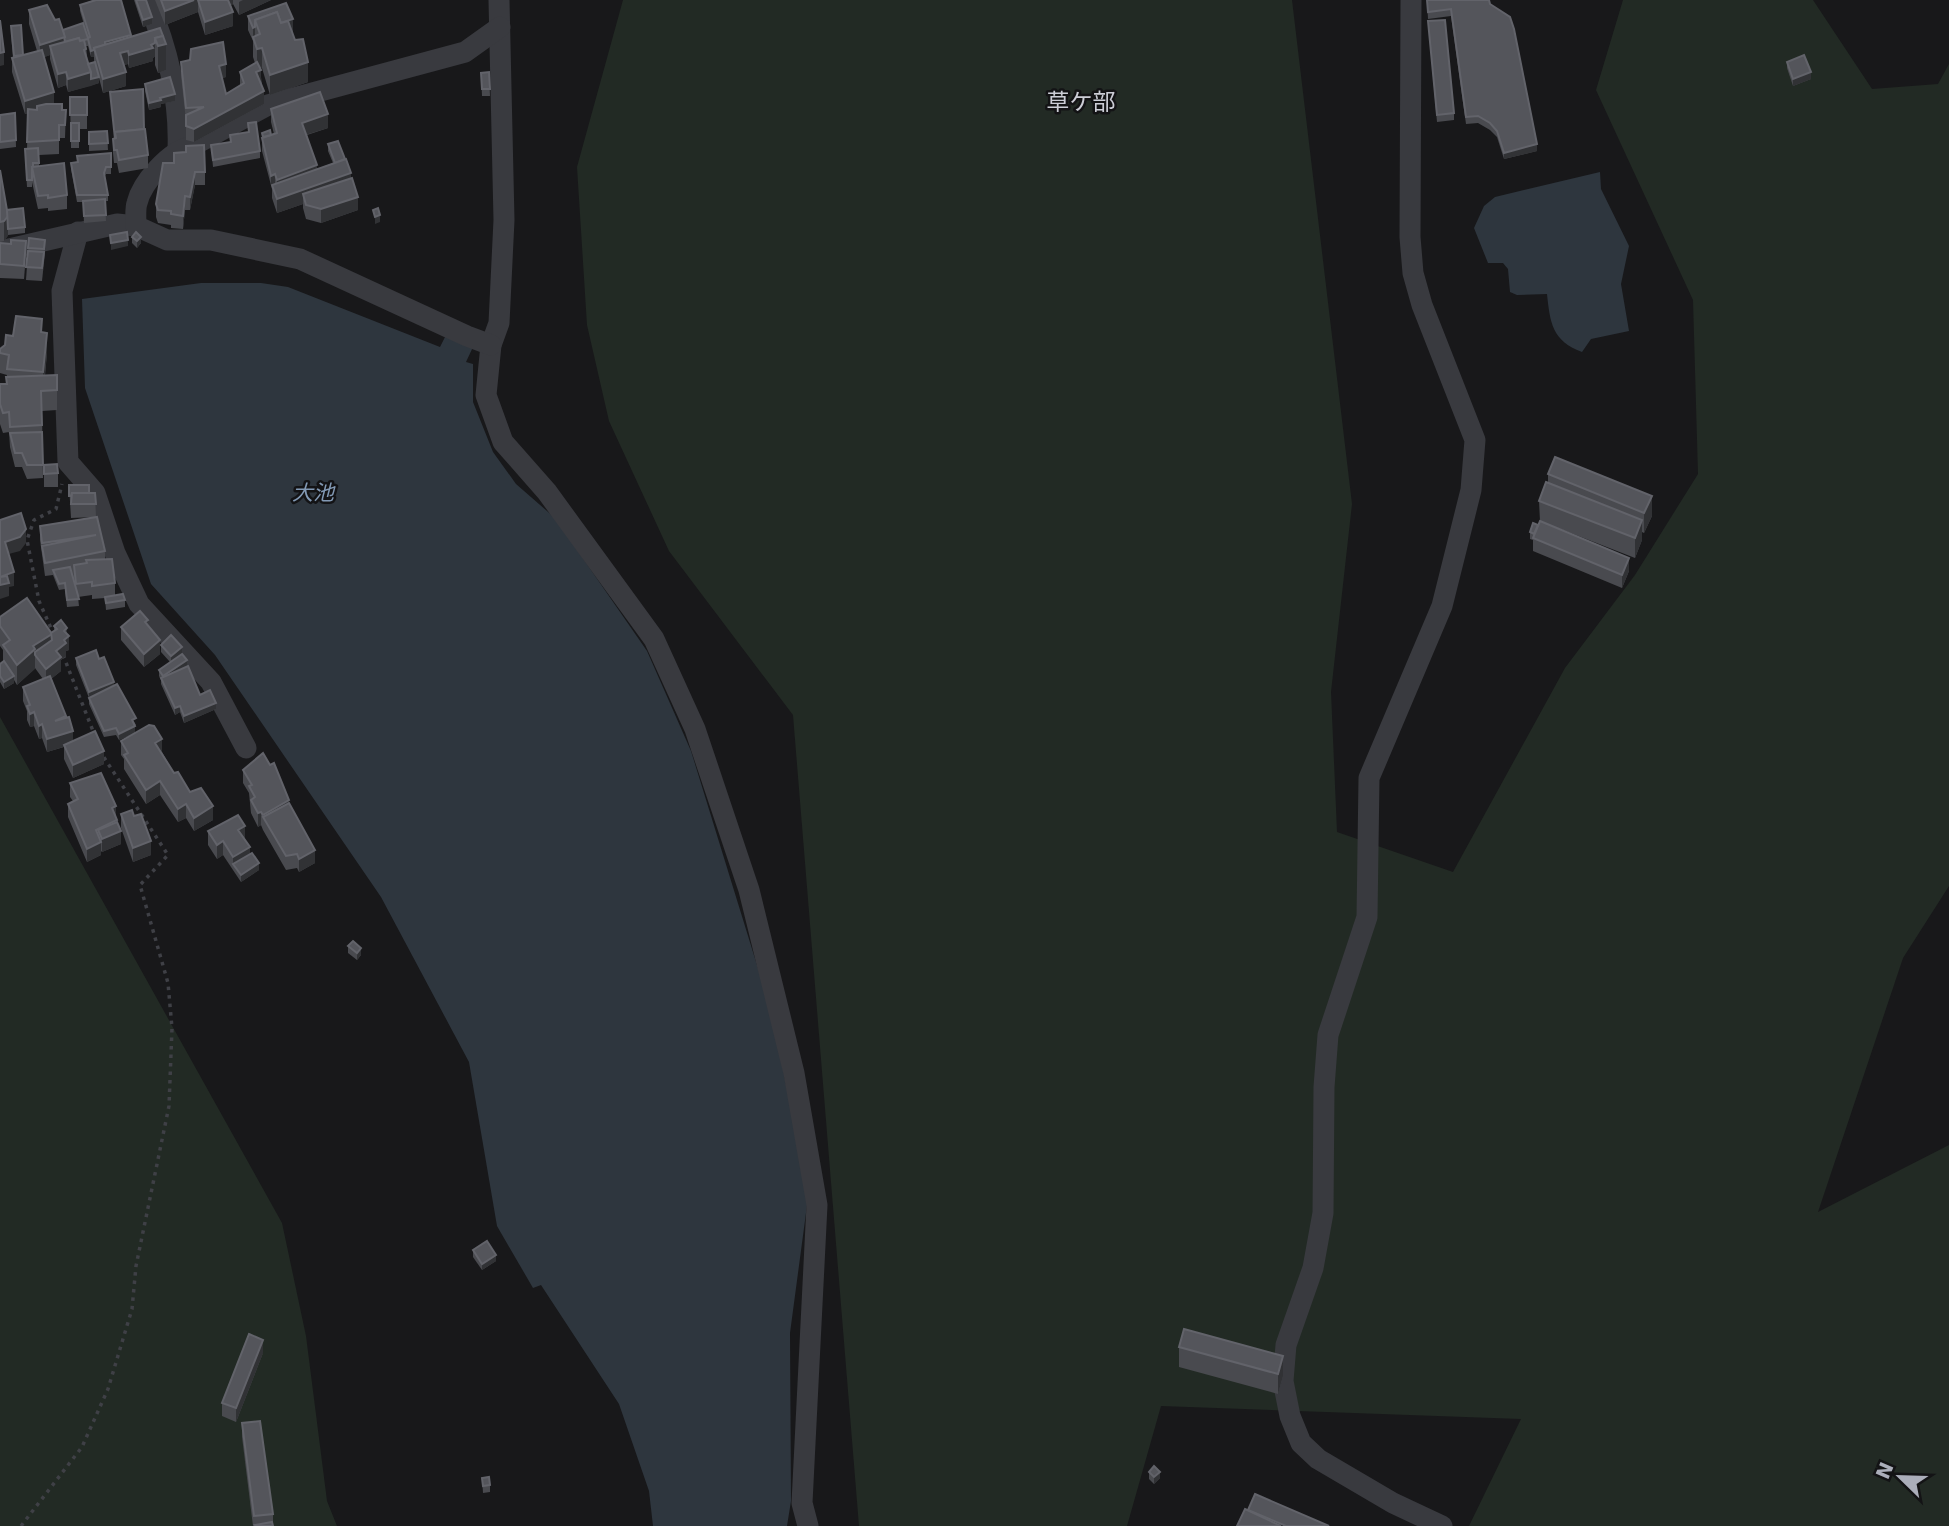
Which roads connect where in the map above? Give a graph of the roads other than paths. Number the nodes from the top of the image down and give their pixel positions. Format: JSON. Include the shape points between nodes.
{"nodes":[{"id":1,"x":147,"y":0,"type":"edge"},
{"id":2,"x":499,"y":0,"type":"edge"},
{"id":3,"x":1411,"y":0,"type":"edge"},
{"id":4,"x":500,"y":27,"type":"junction"},
{"id":5,"x":178,"y":149,"type":"junction"},
{"id":6,"x":136,"y":226,"type":"junction"},
{"id":7,"x":78,"y":232,"type":"junction"},
{"id":8,"x":0,"y":251,"type":"edge"},
{"id":9,"x":491,"y":345,"type":"junction"},
{"id":10,"x":246,"y":748,"type":"dead end"},
{"id":11,"x":808,"y":1526,"type":"edge"},
{"id":12,"x":1442,"y":1526,"type":"edge"}],
"edges":[{"from":1,"to":5,"type":"street","via":[[158,26],[179,116]]},
{"from":2,"to":4,"type":"street"},
{"from":3,"to":12,"type":"street","via":[[1413,273],[1475,440],[1471,490],[1442,606],[1369,778],[1367,917],[1328,1035],[1324,1213],[1312,1268],[1286,1345],[1283,1381],[1301,1443],[1393,1503]]},
{"from":4,"to":5,"type":"street","via":[[465,52],[268,105]]},
{"from":4,"to":9,"type":"street","via":[[505,220],[499,323]]},
{"from":5,"to":6,"type":"street","via":[[162,163],[137,201]]},
{"from":6,"to":7,"type":"street","via":[[117,224]]},
{"from":6,"to":9,"type":"street","via":[[166,240],[211,240],[300,259]]},
{"from":7,"to":8,"type":"street"},
{"from":7,"to":10,"type":"street","via":[[62,291],[68,462],[95,493],[139,604],[211,682]]},
{"from":9,"to":11,"type":"street","via":[[486,395],[503,442],[547,492],[654,639],[695,729],[749,890],[794,1073],[817,1205],[802,1503]]}]}
